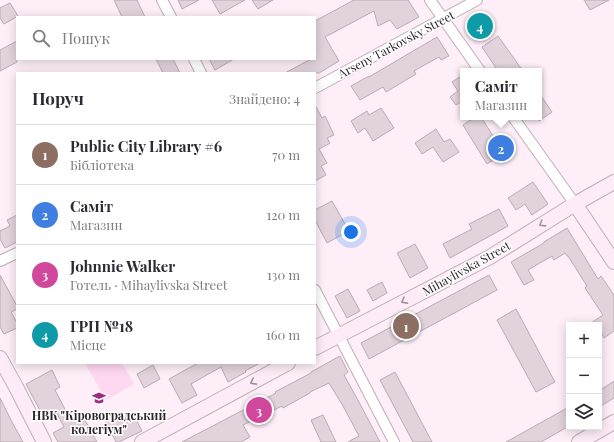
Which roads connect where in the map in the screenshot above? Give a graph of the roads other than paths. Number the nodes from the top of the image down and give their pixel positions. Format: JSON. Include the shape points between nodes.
{"nodes":[{"id":1,"x":162,"y":0,"type":"edge"},
{"id":2,"x":430,"y":0,"type":"edge"},
{"id":3,"x":477,"y":0,"type":"edge"},
{"id":4,"x":170,"y":16,"type":"edge"},
{"id":5,"x":443,"y":19,"type":"junction"},
{"id":6,"x":195,"y":60,"type":"edge"},
{"id":7,"x":478,"y":68,"type":"edge"},
{"id":8,"x":201,"y":72,"type":"edge"},
{"id":9,"x":316,"y":87,"type":"edge"},
{"id":10,"x":515,"y":120,"type":"edge"},
{"id":11,"x":614,"y":182,"type":"edge"},
{"id":12,"x":575,"y":204,"type":"junction"},
{"id":13,"x":16,"y":254,"type":"edge"},
{"id":14,"x":0,"y":262,"type":"edge"},
{"id":15,"x":614,"y":262,"type":"edge"},
{"id":16,"x":316,"y":292,"type":"edge"},
{"id":17,"x":338,"y":335,"type":"junction"},
{"id":18,"x":316,"y":347,"type":"edge"},
{"id":19,"x":0,"y":358,"type":"edge"},
{"id":20,"x":286,"y":364,"type":"edge"},
{"id":21,"x":614,"y":422,"type":"edge"},
{"id":22,"x":44,"y":442,"type":"edge"},
{"id":23,"x":142,"y":442,"type":"edge"},
{"id":24,"x":394,"y":442,"type":"edge"},
{"id":25,"x":579,"y":442,"type":"edge"}],
"edges":[{"from":1,"to":4,"type":"street"},
{"from":2,"to":5,"type":"street"},
{"from":3,"to":5,"type":"street","name":"Arseny Tarkovsky Street"},
{"from":5,"to":7,"type":"street"},
{"from":5,"to":9,"type":"street","name":"Arseny Tarkovsky Street"},
{"from":6,"to":8,"type":"street"},
{"from":10,"to":12,"type":"street"},
{"from":11,"to":12,"type":"street","name":"Mihaylivska Street"},
{"from":12,"to":15,"type":"street"},
{"from":12,"to":17,"type":"street","name":"Mihaylivska Street","one_way":true,"via":[[490,256]]},
{"from":13,"to":14,"type":"street"},
{"from":16,"to":17,"type":"street"},
{"from":17,"to":18,"type":"street","name":"Mihaylivska Street"},
{"from":17,"to":24,"type":"street"},
{"from":19,"to":22,"type":"street"},
{"from":20,"to":23,"type":"street","one_way":true},
{"from":21,"to":25,"type":"street"}]}
